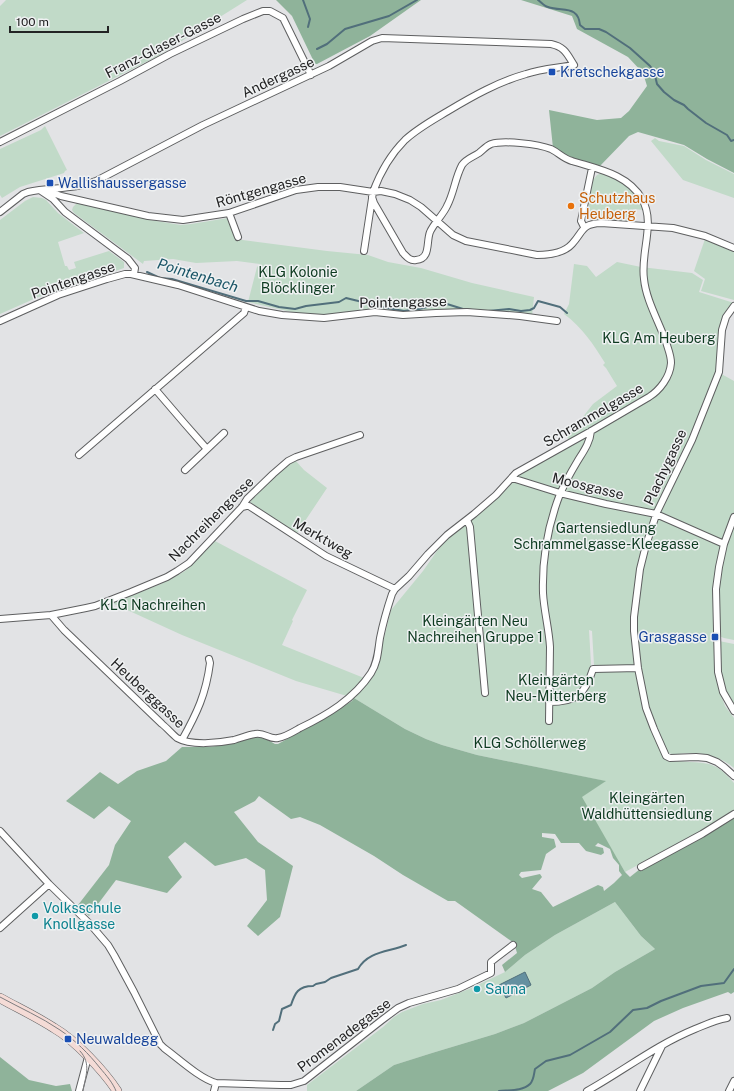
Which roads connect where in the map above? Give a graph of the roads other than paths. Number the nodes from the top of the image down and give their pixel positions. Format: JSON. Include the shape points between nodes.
{"nodes":[{"id":1,"x":311,"y":75,"type":"junction"},
{"id":2,"x":0,"y":142,"type":"edge"},
{"id":3,"x":592,"y":168,"type":"junction"},
{"id":4,"x":40,"y":190,"type":"junction"},
{"id":5,"x":372,"y":194,"type":"junction"},
{"id":6,"x":0,"y":212,"type":"edge"},
{"id":7,"x":229,"y":213,"type":"junction"},
{"id":8,"x":437,"y":221,"type":"junction"},
{"id":9,"x":648,"y":226,"type":"junction"},
{"id":10,"x":584,"y":228,"type":"junction"},
{"id":11,"x":238,"y":238,"type":"dead end"},
{"id":12,"x":734,"y":248,"type":"edge"},
{"id":13,"x":364,"y":251,"type":"dead end"},
{"id":14,"x":134,"y":274,"type":"junction"},
{"id":15,"x":734,"y":306,"type":"edge"},
{"id":16,"x":246,"y":307,"type":"junction"},
{"id":17,"x":0,"y":321,"type":"edge"},
{"id":18,"x":557,"y":321,"type":"dead end"},
{"id":19,"x":155,"y":389,"type":"junction"},
{"id":20,"x":591,"y":432,"type":"junction"},
{"id":21,"x":224,"y":433,"type":"dead end"},
{"id":22,"x":360,"y":435,"type":"dead end"},
{"id":23,"x":207,"y":449,"type":"junction"},
{"id":24,"x":79,"y":455,"type":"dead end"},
{"id":25,"x":185,"y":470,"type":"dead end"},
{"id":26,"x":512,"y":478,"type":"junction"},
{"id":27,"x":560,"y":493,"type":"junction"},
{"id":28,"x":242,"y":507,"type":"junction"},
{"id":29,"x":656,"y":514,"type":"junction"},
{"id":30,"x":734,"y":517,"type":"edge"},
{"id":31,"x":466,"y":520,"type":"junction"},
{"id":32,"x":724,"y":544,"type":"junction"},
{"id":33,"x":395,"y":589,"type":"junction"},
{"id":34,"x":51,"y":614,"type":"junction"},
{"id":35,"x":0,"y":619,"type":"edge"},
{"id":36,"x":209,"y":659,"type":"dead end"},
{"id":37,"x":638,"y":668,"type":"junction"},
{"id":38,"x":485,"y":693,"type":"dead end"},
{"id":39,"x":549,"y":702,"type":"junction"},
{"id":40,"x":338,"y":706,"type":"joint"},
{"id":41,"x":734,"y":711,"type":"edge"},
{"id":42,"x":549,"y":721,"type":"dead end"},
{"id":43,"x":182,"y":740,"type":"junction"},
{"id":44,"x":734,"y":776,"type":"edge"},
{"id":45,"x":734,"y":814,"type":"edge"},
{"id":46,"x":0,"y":831,"type":"edge"},
{"id":47,"x":641,"y":867,"type":"dead end"},
{"id":48,"x":49,"y":884,"type":"junction"},
{"id":49,"x":0,"y":928,"type":"edge"},
{"id":50,"x":513,"y":945,"type":"dead end"},
{"id":51,"x":0,"y":998,"type":"edge"},
{"id":52,"x":727,"y":1018,"type":"dead end"},
{"id":53,"x":663,"y":1044,"type":"junction"},
{"id":54,"x":88,"y":1057,"type":"junction"},
{"id":55,"x":734,"y":1081,"type":"edge"},
{"id":56,"x":216,"y":1083,"type":"junction"},
{"id":57,"x":79,"y":1091,"type":"edge"},
{"id":58,"x":117,"y":1091,"type":"edge"},
{"id":59,"x":214,"y":1091,"type":"edge"},
{"id":60,"x":587,"y":1091,"type":"edge"},
{"id":61,"x":640,"y":1091,"type":"edge"},
{"id":62,"x":729,"y":1091,"type":"edge"}],
"edges":[{"from":1,"to":2,"type":"street","name":"Franz-Glaser-Gasse","via":[[283,18],[270,11],[262,11],[177,51]]},
{"from":1,"to":4,"type":"street","name":"Andergasse","via":[[203,125],[96,181],[82,186]]},
{"from":1,"to":5,"type":"street","name":"Andergasse","via":[[382,38],[551,44],[562,47],[574,65],[528,73],[504,81],[422,126],[395,152]]},
{"from":3,"to":8,"type":"street","name":"Schrammelgasse","via":[[568,160],[547,148],[522,143],[490,144],[464,162],[448,205]]},
{"from":3,"to":9,"type":"street","name":"Schrammelgasse","via":[[615,175],[634,188],[645,205]]},
{"from":3,"to":10,"type":"street","via":[[581,221]]},
{"from":4,"to":6,"type":"street","name":"Andergasse","via":[[23,194]]},
{"from":4,"to":7,"type":"street","name":"Röntgengasse","via":[[166,219],[183,220]]},
{"from":4,"to":14,"type":"street","via":[[128,259],[135,268]]},
{"from":5,"to":7,"type":"street","name":"Röntgengasse","via":[[318,187],[296,190]]},
{"from":5,"to":8,"type":"street","name":"Röntgengasse","via":[[381,191],[403,197]]},
{"from":5,"to":8,"type":"street","name":"Schrammelgasse","via":[[374,203],[396,242],[410,259],[418,260],[424,257],[430,232]]},
{"from":5,"to":13,"type":"street"},
{"from":7,"to":11,"type":"street"},
{"from":8,"to":10,"type":"street","name":"Röntgengasse","via":[[453,235],[466,241],[537,255],[555,253],[567,248]]},
{"from":9,"to":10,"type":"street","via":[[601,223]]},
{"from":9,"to":12,"type":"street","via":[[687,231]]},
{"from":9,"to":20,"type":"street","name":"Schrammelgasse","via":[[644,282],[670,353],[670,368],[666,379],[655,393]]},
{"from":14,"to":16,"type":"street","name":"Pointengasse","via":[[178,284]]},
{"from":14,"to":17,"type":"street","name":"Pointengasse","via":[[124,274],[58,295]]},
{"from":15,"to":29,"type":"street","name":"Plachygasse","via":[[726,317],[722,330],[719,372],[692,440]]},
{"from":16,"to":18,"type":"street","name":"Pointengasse","via":[[303,317],[335,317],[375,312],[403,315],[467,312]]},
{"from":16,"to":19,"type":"street","via":[[244,313]]},
{"from":19,"to":23,"type":"street"},
{"from":19,"to":24,"type":"street"},
{"from":20,"to":26,"type":"street","name":"Schrammelgasse","via":[[516,473]]},
{"from":20,"to":27,"type":"street","via":[[586,447]]},
{"from":21,"to":23,"type":"street"},
{"from":22,"to":28,"type":"street","name":"Nachreihengasse","via":[[288,461],[247,499]]},
{"from":23,"to":25,"type":"street"},
{"from":26,"to":27,"type":"street","name":"Moosgasse"},
{"from":26,"to":31,"type":"street","name":"Schrammelgasse"},
{"from":27,"to":29,"type":"street","name":"Moosgasse"},
{"from":27,"to":39,"type":"street","via":[[546,545],[544,570],[544,594],[550,641]]},
{"from":28,"to":33,"type":"street","name":"Merktweg","via":[[249,506],[326,556]]},
{"from":28,"to":34,"type":"street","name":"Nachreihengasse","via":[[189,563],[177,572],[95,606]]},
{"from":29,"to":32,"type":"street","name":"Moosgasse"},
{"from":29,"to":37,"type":"street","name":"Plachygasse","via":[[640,569],[636,600],[634,631]]},
{"from":30,"to":32,"type":"street"},
{"from":31,"to":33,"type":"street","name":"Schrammelgasse","via":[[447,535]]},
{"from":31,"to":38,"type":"street","via":[[470,527]]},
{"from":32,"to":41,"type":"street","via":[[716,589],[717,659],[720,685]]},
{"from":33,"to":40,"type":"street","name":"Schrammelgasse","via":[[387,610],[375,667],[353,694]]},
{"from":34,"to":35,"type":"street"},
{"from":34,"to":43,"type":"street","name":"Heuberggasse","via":[[64,630]]},
{"from":36,"to":43,"type":"street","via":[[205,692]]},
{"from":37,"to":39,"type":"street","via":[[593,669],[589,680],[578,695],[569,701]]},
{"from":37,"to":44,"type":"street","name":"Plachygasse","via":[[646,708],[666,756],[707,758],[717,762]]},
{"from":39,"to":42,"type":"street"},
{"from":40,"to":43,"type":"street","name":"Heuberggasse","via":[[279,738],[261,733],[218,743]]},
{"from":45,"to":47,"type":"street"},
{"from":46,"to":48,"type":"street","name":"Promenadegasse"},
{"from":48,"to":49,"type":"street"},
{"from":48,"to":56,"type":"street","name":"Promenadegasse","via":[[108,945],[160,1044],[200,1076]]},
{"from":50,"to":56,"type":"street","name":"Promenadegasse","via":[[492,962],[491,973],[458,989],[398,1008],[304,1081],[291,1085]]},
{"from":51,"to":54,"type":"main road","via":[[55,1028]]},
{"from":52,"to":53,"type":"street","via":[[716,1020]]},
{"from":53,"to":60,"type":"street"},
{"from":53,"to":61,"type":"street"},
{"from":54,"to":57,"type":"street"},
{"from":54,"to":58,"type":"main road"},
{"from":55,"to":62,"type":"street"},
{"from":56,"to":59,"type":"street"}]}
